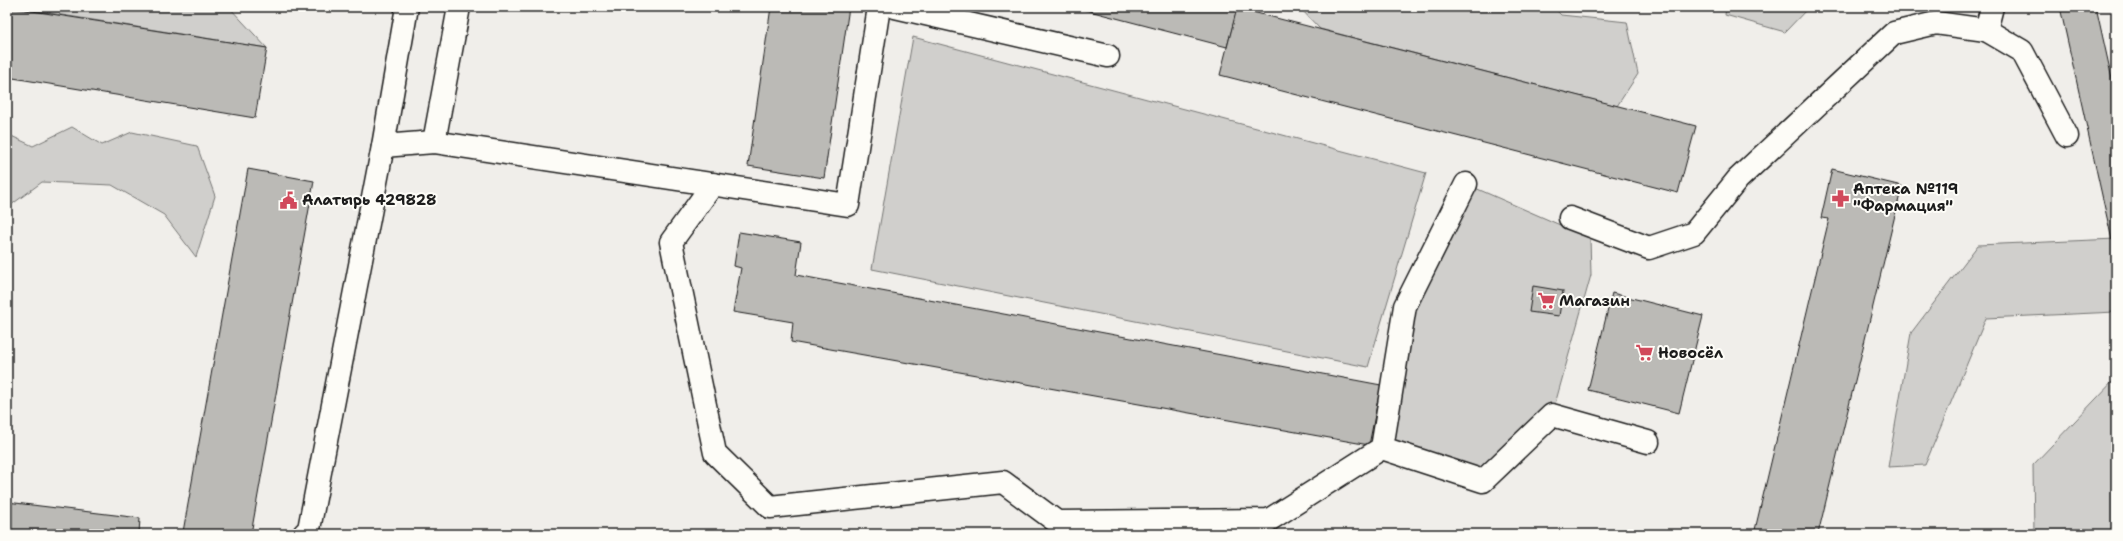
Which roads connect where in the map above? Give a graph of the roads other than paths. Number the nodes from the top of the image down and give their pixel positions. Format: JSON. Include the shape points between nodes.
{"nodes":[{"id":1,"x":407,"y":7,"type":"edge"},
{"id":2,"x":459,"y":7,"type":"edge"},
{"id":3,"x":879,"y":7,"type":"edge"},
{"id":4,"x":895,"y":7,"type":"edge"},
{"id":5,"x":1992,"y":7,"type":"edge"},
{"id":6,"x":1986,"y":30,"type":"junction"},
{"id":7,"x":1108,"y":56,"type":"dead end"},
{"id":8,"x":2067,"y":136,"type":"dead end"},
{"id":9,"x":434,"y":142,"type":"junction"},
{"id":10,"x":383,"y":146,"type":"junction"},
{"id":11,"x":713,"y":184,"type":"junction"},
{"id":12,"x":1466,"y":184,"type":"dead end"},
{"id":13,"x":1570,"y":218,"type":"dead end"},
{"id":14,"x":1648,"y":442,"type":"dead end"},
{"id":15,"x":1382,"y":448,"type":"junction"},
{"id":16,"x":304,"y":534,"type":"edge"}],
"edges":[{"from":1,"to":10,"type":"lane"},
{"from":2,"to":9,"type":"lane"},
{"from":3,"to":11,"type":"lane","via":[[848,205]]},
{"from":4,"to":7,"type":"lane"},
{"from":5,"to":6,"type":"lane"},
{"from":6,"to":8,"type":"lane","via":[[2022,51]]},
{"from":6,"to":13,"type":"lane","via":[[1936,23],[1894,33],[1738,179],[1694,233],[1649,248]]},
{"from":9,"to":10,"type":"lane"},
{"from":9,"to":11,"type":"lane"},
{"from":10,"to":16,"type":"lane","via":[[309,528]]},
{"from":11,"to":15,"type":"lane","via":[[671,242],[715,453],[770,507],[1003,482],[1057,522],[1269,520]]},
{"from":12,"to":15,"type":"lane","via":[[1405,306]]},
{"from":14,"to":15,"type":"lane","via":[[1552,415],[1483,480]]}]}
